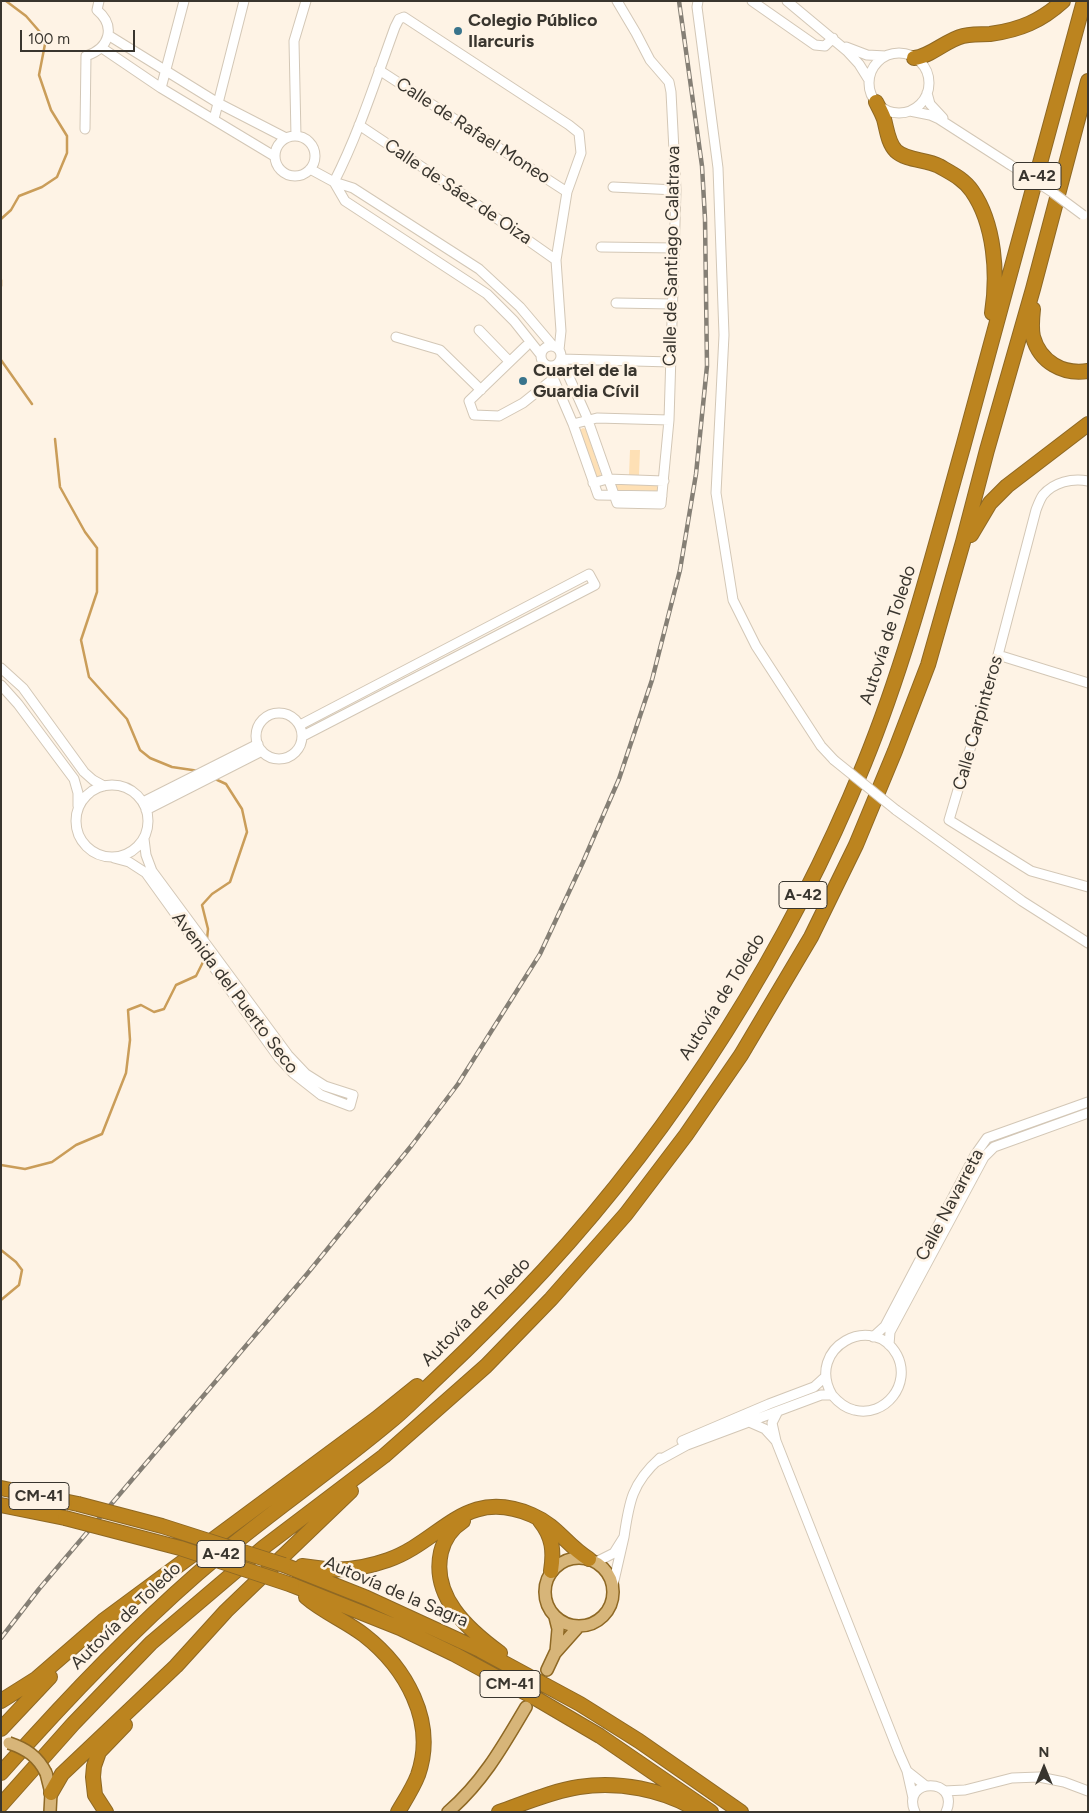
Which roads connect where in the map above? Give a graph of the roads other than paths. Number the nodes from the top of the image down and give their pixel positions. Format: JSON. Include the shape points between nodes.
{"nodes":[{"id":1,"x":99,"y":1,"type":"edge"},
{"id":2,"x":184,"y":1,"type":"edge"},
{"id":3,"x":244,"y":1,"type":"edge"},
{"id":4,"x":306,"y":1,"type":"edge"},
{"id":5,"x":617,"y":1,"type":"edge"},
{"id":6,"x":698,"y":1,"type":"edge"},
{"id":7,"x":752,"y":1,"type":"edge"},
{"id":8,"x":787,"y":1,"type":"edge"},
{"id":9,"x":1063,"y":1,"type":"edge"},
{"id":10,"x":1084,"y":1,"type":"edge"},
{"id":11,"x":108,"y":35,"type":"junction"},
{"id":12,"x":835,"y":40,"type":"junction"},
{"id":13,"x":102,"y":48,"type":"junction"},
{"id":14,"x":887,"y":56,"type":"junction"},
{"id":15,"x":914,"y":58,"type":"junction"},
{"id":16,"x":166,"y":70,"type":"junction"},
{"id":17,"x":379,"y":70,"type":"junction"},
{"id":18,"x":869,"y":80,"type":"junction"},
{"id":19,"x":1088,"y":81,"type":"edge"},
{"id":20,"x":162,"y":88,"type":"junction"},
{"id":21,"x":927,"y":93,"type":"junction"},
{"id":22,"x":876,"y":102,"type":"junction"},
{"id":23,"x":218,"y":103,"type":"junction"},
{"id":24,"x":910,"y":111,"type":"junction"},
{"id":25,"x":214,"y":119,"type":"junction"},
{"id":26,"x":950,"y":125,"type":"junction"},
{"id":27,"x":359,"y":126,"type":"junction"},
{"id":28,"x":85,"y":129,"type":"dead end"},
{"id":29,"x":296,"y":136,"type":"junction"},
{"id":30,"x":286,"y":138,"type":"junction"},
{"id":31,"x":274,"y":156,"type":"junction"},
{"id":32,"x":310,"y":169,"type":"junction"},
{"id":33,"x":334,"y":182,"type":"junction"},
{"id":34,"x":613,"y":187,"type":"dead end"},
{"id":35,"x":676,"y":190,"type":"junction"},
{"id":36,"x":567,"y":192,"type":"junction"},
{"id":37,"x":1085,"y":217,"type":"edge"},
{"id":38,"x":602,"y":247,"type":"dead end"},
{"id":39,"x":675,"y":248,"type":"junction"},
{"id":40,"x":556,"y":260,"type":"junction"},
{"id":41,"x":1033,"y":289,"type":"junction"},
{"id":42,"x":616,"y":303,"type":"dead end"},
{"id":43,"x":673,"y":304,"type":"junction"},
{"id":44,"x":479,"y":330,"type":"dead end"},
{"id":45,"x":396,"y":337,"type":"dead end"},
{"id":46,"x":526,"y":346,"type":"dead end"},
{"id":47,"x":990,"y":351,"type":"junction"},
{"id":48,"x":558,"y":352,"type":"junction"},
{"id":49,"x":541,"y":355,"type":"junction"},
{"id":50,"x":509,"y":361,"type":"junction"},
{"id":51,"x":671,"y":362,"type":"junction"},
{"id":52,"x":548,"y":366,"type":"junction"},
{"id":53,"x":1088,"y":371,"type":"edge"},
{"id":54,"x":553,"y":379,"type":"junction"},
{"id":55,"x":481,"y":390,"type":"junction"},
{"id":56,"x":587,"y":419,"type":"junction"},
{"id":57,"x":669,"y":420,"type":"junction"},
{"id":58,"x":573,"y":424,"type":"junction"},
{"id":59,"x":1088,"y":424,"type":"edge"},
{"id":60,"x":607,"y":479,"type":"junction"},
{"id":61,"x":664,"y":480,"type":"junction"},
{"id":62,"x":1088,"y":481,"type":"edge"},
{"id":63,"x":593,"y":483,"type":"junction"},
{"id":64,"x":615,"y":499,"type":"junction"},
{"id":65,"x":963,"y":542,"type":"junction"},
{"id":66,"x":998,"y":655,"type":"junction"},
{"id":67,"x":1,"y":668,"type":"edge"},
{"id":68,"x":1088,"y":682,"type":"edge"},
{"id":69,"x":1,"y":685,"type":"edge"},
{"id":70,"x":300,"y":725,"type":"junction"},
{"id":71,"x":303,"y":736,"type":"junction"},
{"id":72,"x":260,"y":748,"type":"junction"},
{"id":73,"x":206,"y":775,"type":"junction"},
{"id":74,"x":104,"y":786,"type":"junction"},
{"id":75,"x":78,"y":806,"type":"junction"},
{"id":76,"x":145,"y":806,"type":"junction"},
{"id":77,"x":144,"y":840,"type":"junction"},
{"id":78,"x":114,"y":858,"type":"junction"},
{"id":79,"x":1088,"y":887,"type":"edge"},
{"id":80,"x":1088,"y":943,"type":"edge"},
{"id":81,"x":1088,"y":1102,"type":"edge"},
{"id":82,"x":1088,"y":1113,"type":"edge"},
{"id":83,"x":873,"y":1337,"type":"junction"},
{"id":84,"x":889,"y":1345,"type":"junction"},
{"id":85,"x":461,"y":1356,"type":"junction"},
{"id":86,"x":825,"y":1377,"type":"junction"},
{"id":87,"x":832,"y":1395,"type":"junction"},
{"id":88,"x":778,"y":1411,"type":"junction"},
{"id":89,"x":749,"y":1422,"type":"junction"},
{"id":90,"x":776,"y":1441,"type":"junction"},
{"id":91,"x":384,"y":1456,"type":"junction"},
{"id":92,"x":656,"y":1462,"type":"junction"},
{"id":93,"x":1,"y":1488,"type":"edge"},
{"id":94,"x":1,"y":1505,"type":"edge"},
{"id":95,"x":479,"y":1510,"type":"junction"},
{"id":96,"x":536,"y":1517,"type":"junction"},
{"id":97,"x":624,"y":1538,"type":"junction"},
{"id":98,"x":592,"y":1560,"type":"junction"},
{"id":99,"x":305,"y":1569,"type":"junction"},
{"id":100,"x":551,"y":1571,"type":"junction"},
{"id":101,"x":292,"y":1585,"type":"junction"},
{"id":102,"x":613,"y":1585,"type":"junction"},
{"id":103,"x":128,"y":1602,"type":"junction"},
{"id":104,"x":555,"y":1617,"type":"junction"},
{"id":105,"x":579,"y":1626,"type":"junction"},
{"id":106,"x":555,"y":1654,"type":"junction"},
{"id":107,"x":176,"y":1666,"type":"junction"},
{"id":108,"x":514,"y":1668,"type":"junction"},
{"id":109,"x":547,"y":1670,"type":"dead end"},
{"id":110,"x":1,"y":1701,"type":"edge"},
{"id":111,"x":526,"y":1707,"type":"dead end"},
{"id":112,"x":1,"y":1729,"type":"edge"},
{"id":113,"x":5,"y":1743,"type":"edge"},
{"id":114,"x":907,"y":1771,"type":"junction"},
{"id":115,"x":1,"y":1773,"type":"edge"},
{"id":116,"x":926,"y":1786,"type":"junction"},
{"id":117,"x":965,"y":1790,"type":"junction"},
{"id":118,"x":944,"y":1791,"type":"junction"},
{"id":119,"x":1088,"y":1791,"type":"edge"},
{"id":120,"x":914,"y":1798,"type":"junction"},
{"id":121,"x":1,"y":1806,"type":"edge"},
{"id":122,"x":52,"y":1806,"type":"edge"},
{"id":123,"x":947,"y":1809,"type":"edge"},
{"id":124,"x":106,"y":1812,"type":"edge"},
{"id":125,"x":398,"y":1812,"type":"edge"},
{"id":126,"x":448,"y":1812,"type":"edge"},
{"id":127,"x":499,"y":1812,"type":"edge"},
{"id":128,"x":699,"y":1812,"type":"edge"},
{"id":129,"x":712,"y":1812,"type":"edge"},
{"id":130,"x":741,"y":1812,"type":"edge"},
{"id":131,"x":915,"y":1812,"type":"edge"}],
"edges":[{"from":1,"to":11,"type":"street","via":[[97,10],[108,24]]},
{"from":2,"to":16,"type":"street"},
{"from":3,"to":23,"type":"street"},
{"from":4,"to":29,"type":"street","via":[[294,41]]},
{"from":5,"to":35,"type":"street","name":"Calle de Santiago Calatrava","via":[[650,60],[669,82]]},
{"from":6,"to":80,"type":"street","bridge":true,"via":[[718,168],[722,266],[724,335],[716,493],[733,600],[756,646],[821,746],[834,760],[896,810],[1022,901]]},
{"from":7,"to":12,"type":"street","via":[[815,45],[825,46]]},
{"from":8,"to":12,"type":"street"},
{"from":9,"to":15,"type":"highway","via":[[1053,11],[1028,25],[1012,31],[964,36]]},
{"from":10,"to":47,"type":"highway","name":"Autovía de Toledo","number":"A-42"},
{"from":11,"to":13,"type":"street"},
{"from":11,"to":16,"type":"street"},
{"from":12,"to":14,"type":"street","via":[[858,52]]},
{"from":12,"to":18,"type":"street","via":[[854,58]]},
{"from":13,"to":20,"type":"street"},
{"from":13,"to":28,"type":"street","via":[[86,56]]},
{"from":14,"to":15,"type":"street","via":[[904,54]]},
{"from":14,"to":18,"type":"street","via":[[875,66]]},
{"from":15,"to":21,"type":"street","via":[[926,71]]},
{"from":16,"to":20,"type":"street"},
{"from":16,"to":23,"type":"street"},
{"from":17,"to":27,"type":"street"},
{"from":17,"to":36,"type":"street","name":"Calle de Rafael Moneo"},
{"from":17,"to":36,"type":"street","via":[[395,27],[404,17],[579,133],[581,153]]},
{"from":18,"to":22,"type":"street","via":[[870,92]]},
{"from":19,"to":41,"type":"highway","number":"A-42"},
{"from":20,"to":25,"type":"street"},
{"from":21,"to":24,"type":"street"},
{"from":21,"to":26,"type":"street","via":[[930,104]]},
{"from":22,"to":24,"type":"street","via":[[889,111]]},
{"from":22,"to":47,"type":"highway","via":[[895,150],[901,155],[936,164],[958,177],[972,190],[982,208],[989,229],[994,271],[995,297],[987,341]]},
{"from":23,"to":25,"type":"street"},
{"from":23,"to":30,"type":"street"},
{"from":24,"to":26,"type":"street","via":[[930,115]]},
{"from":25,"to":31,"type":"street"},
{"from":26,"to":37,"type":"street","bridge":true},
{"from":27,"to":33,"type":"street"},
{"from":27,"to":40,"type":"street","name":"Calle de Sáez de Oiza"},
{"from":29,"to":30,"type":"street"},
{"from":29,"to":32,"type":"street","via":[[313,146],[315,159]]},
{"from":30,"to":31,"type":"street","via":[[280,142]]},
{"from":31,"to":32,"type":"street","via":[[279,169],[286,174],[301,176]]},
{"from":32,"to":33,"type":"street"},
{"from":33,"to":48,"type":"street","via":[[353,188],[479,269],[520,307]]},
{"from":33,"to":49,"type":"street","via":[[345,201],[487,294]]},
{"from":34,"to":35,"type":"street"},
{"from":35,"to":39,"type":"street","name":"Calle de Santiago Calatrava"},
{"from":36,"to":40,"type":"street"},
{"from":38,"to":39,"type":"street"},
{"from":39,"to":43,"type":"street","name":"Calle de Santiago Calatrava"},
{"from":40,"to":48,"type":"street"},
{"from":41,"to":53,"type":"highway","via":[[1032,335],[1040,352],[1060,369]]},
{"from":41,"to":65,"type":"highway","number":"A-42"},
{"from":42,"to":43,"type":"street"},
{"from":43,"to":51,"type":"street","name":"Calle de Santiago Calatrava"},
{"from":44,"to":50,"type":"street"},
{"from":45,"to":55,"type":"street","via":[[440,350]]},
{"from":46,"to":50,"type":"street"},
{"from":47,"to":85,"type":"highway","name":"Autovía de Toledo","number":"A-42","via":[[913,627],[888,700],[863,766],[784,933],[720,1040],[635,1162],[546,1268]]},
{"from":48,"to":49,"type":"street","via":[[544,349]]},
{"from":48,"to":51,"type":"street"},
{"from":48,"to":52,"type":"street","via":[[557,364]]},
{"from":48,"to":56,"type":"street"},
{"from":49,"to":52,"type":"street","via":[[542,362]]},
{"from":50,"to":55,"type":"street"},
{"from":51,"to":57,"type":"street","name":"Calle de Santiago Calatrava"},
{"from":52,"to":54,"type":"street"},
{"from":54,"to":55,"type":"street","via":[[523,403],[499,416],[474,415],[469,401]]},
{"from":54,"to":58,"type":"street"},
{"from":56,"to":57,"type":"street"},
{"from":56,"to":58,"type":"street"},
{"from":56,"to":60,"type":"street"},
{"from":57,"to":61,"type":"street","name":"Calle de Santiago Calatrava"},
{"from":58,"to":63,"type":"street"},
{"from":59,"to":65,"type":"highway","via":[[1008,486],[990,503]]},
{"from":60,"to":61,"type":"street"},
{"from":60,"to":63,"type":"street"},
{"from":60,"to":64,"type":"street"},
{"from":61,"to":64,"type":"street","name":"Calle de Santiago Calatrava","via":[[662,496]]},
{"from":62,"to":66,"type":"street","name":"Calle Carpinteros","via":[[1073,479],[1058,484],[1043,495],[1036,510]]},
{"from":63,"to":64,"type":"street","via":[[598,495]]},
{"from":65,"to":91,"type":"highway","number":"A-42","via":[[928,665],[856,845],[811,936],[741,1055],[626,1214],[551,1299],[486,1366]]},
{"from":66,"to":68,"type":"street"},
{"from":66,"to":79,"type":"street","name":"Calle Carpinteros","via":[[950,820],[1031,871]]},
{"from":67,"to":74,"type":"street","via":[[23,688],[84,772]]},
{"from":69,"to":75,"type":"street","name":"Avenida del Puerto Seco","via":[[74,779]]},
{"from":70,"to":71,"type":"street"},
{"from":70,"to":71,"type":"street","via":[[589,574],[594,585]]},
{"from":70,"to":72,"type":"street","via":[[289,714],[274,713],[266,717],[257,729]]},
{"from":71,"to":72,"type":"street","via":[[296,752],[289,757],[275,758]]},
{"from":72,"to":73,"type":"street"},
{"from":72,"to":73,"type":"street","via":[[216,774]]},
{"from":73,"to":76,"type":"street"},
{"from":73,"to":76,"type":"street","via":[[196,775]]},
{"from":74,"to":75,"type":"street","via":[[95,788]]},
{"from":74,"to":76,"type":"street","via":[[118,785],[129,789]]},
{"from":75,"to":78,"type":"street","name":"Avenida del Puerto Seco","via":[[76,831],[81,842],[96,854]]},
{"from":76,"to":77,"type":"street","name":"Avenida del Puerto Seco","via":[[148,828]]},
{"from":77,"to":78,"type":"street","via":[[126,855]]},
{"from":77,"to":78,"type":"street","name":"Avenida del Puerto Seco","via":[[152,871],[288,1055],[306,1074],[325,1086],[353,1095],[350,1106],[321,1095],[293,1073],[146,873],[129,862]]},
{"from":81,"to":83,"type":"street","name":"Calle Navarreta","via":[[987,1138],[975,1155],[886,1326]]},
{"from":82,"to":84,"type":"street","name":"Calle Navarreta","via":[[994,1147],[989,1152],[890,1332]]},
{"from":83,"to":84,"type":"street"},
{"from":83,"to":86,"type":"street","via":[[852,1337],[841,1343],[826,1364]]},
{"from":84,"to":87,"type":"street","via":[[897,1355],[901,1380],[889,1402],[865,1412],[852,1410]]},
{"from":85,"to":103,"type":"highway","via":[[443,1365],[376,1419]]},
{"from":85,"to":115,"type":"highway","name":"Autovía de Toledo","number":"A-42","via":[[395,1418],[198,1573],[132,1633]]},
{"from":86,"to":87,"type":"street"},
{"from":86,"to":92,"type":"street","via":[[814,1387],[690,1437]]},
{"from":87,"to":88,"type":"street","via":[[812,1398]]},
{"from":88,"to":89,"type":"street"},
{"from":88,"to":90,"type":"street","via":[[772,1422]]},
{"from":89,"to":90,"type":"street","via":[[765,1429]]},
{"from":89,"to":92,"type":"street","via":[[687,1445]]},
{"from":90,"to":114,"type":"street"},
{"from":91,"to":107,"type":"highway","via":[[226,1611]]},
{"from":91,"to":121,"type":"highway","number":"A-42","via":[[264,1547],[151,1643],[73,1724]]},
{"from":92,"to":97,"type":"street","via":[[632,1495]]},
{"from":93,"to":99,"type":"highway","number":"CM-41","bridge":true,"via":[[162,1526]]},
{"from":94,"to":101,"type":"highway","name":"Autovía de la Sagra","number":"CM-41","bridge":true,"via":[[180,1548]]},
{"from":95,"to":96,"type":"highway","via":[[504,1508]]},
{"from":95,"to":99,"type":"highway","via":[[452,1520],[389,1560],[349,1569]]},
{"from":95,"to":108,"type":"highway","via":[[458,1524],[448,1536],[440,1555],[439,1577],[450,1604],[467,1625]]},
{"from":96,"to":98,"type":"highway","via":[[556,1529],[569,1544]]},
{"from":96,"to":100,"type":"highway","via":[[552,1543]]},
{"from":97,"to":98,"type":"street","via":[[614,1553]]},
{"from":97,"to":102,"type":"street"},
{"from":98,"to":100,"type":"main road","via":[[568,1559]]},
{"from":98,"to":102,"type":"main road","via":[[604,1568]]},
{"from":99,"to":108,"type":"highway","name":"Autovía de la Sagra","number":"CM-41","via":[[438,1629]]},
{"from":100,"to":104,"type":"main road","via":[[544,1590],[545,1600]]},
{"from":101,"to":125,"type":"highway","via":[[311,1601],[364,1634],[402,1673],[412,1692],[420,1714],[422,1754],[418,1774]]},
{"from":101,"to":129,"type":"highway","name":"Autovía de la Sagra","number":"CM-41","via":[[400,1628],[454,1654],[600,1736]]},
{"from":102,"to":105,"type":"main road","via":[[614,1595],[606,1614],[589,1625]]},
{"from":103,"to":110,"type":"highway","via":[[36,1679]]},
{"from":103,"to":112,"type":"highway","via":[[77,1649]]},
{"from":104,"to":105,"type":"main road"},
{"from":104,"to":106,"type":"main road","via":[[558,1629]]},
{"from":105,"to":106,"type":"main road"},
{"from":106,"to":109,"type":"main road"},
{"from":107,"to":122,"type":"highway","via":[[62,1774]]},
{"from":107,"to":124,"type":"highway","via":[[161,1687],[99,1752],[94,1766],[95,1795]]},
{"from":108,"to":130,"type":"highway","name":"Autovía de la Sagra","number":"CM-41","via":[[639,1741]]},
{"from":111,"to":126,"type":"main road","via":[[488,1769]]},
{"from":113,"to":122,"type":"main road","bridge":true,"via":[[27,1750],[34,1756],[46,1773]]},
{"from":114,"to":116,"type":"street"},
{"from":114,"to":120,"type":"street"},
{"from":116,"to":118,"type":"street","via":[[938,1786]]},
{"from":116,"to":120,"type":"street","via":[[918,1790]]},
{"from":117,"to":118,"type":"street"},
{"from":117,"to":119,"type":"street","via":[[1012,1778],[1039,1777]]},
{"from":117,"to":123,"type":"street"},
{"from":118,"to":123,"type":"street","via":[[948,1798]]},
{"from":120,"to":131,"type":"street"},
{"from":127,"to":128,"type":"highway","via":[[554,1793],[603,1785],[652,1791]]}]}
